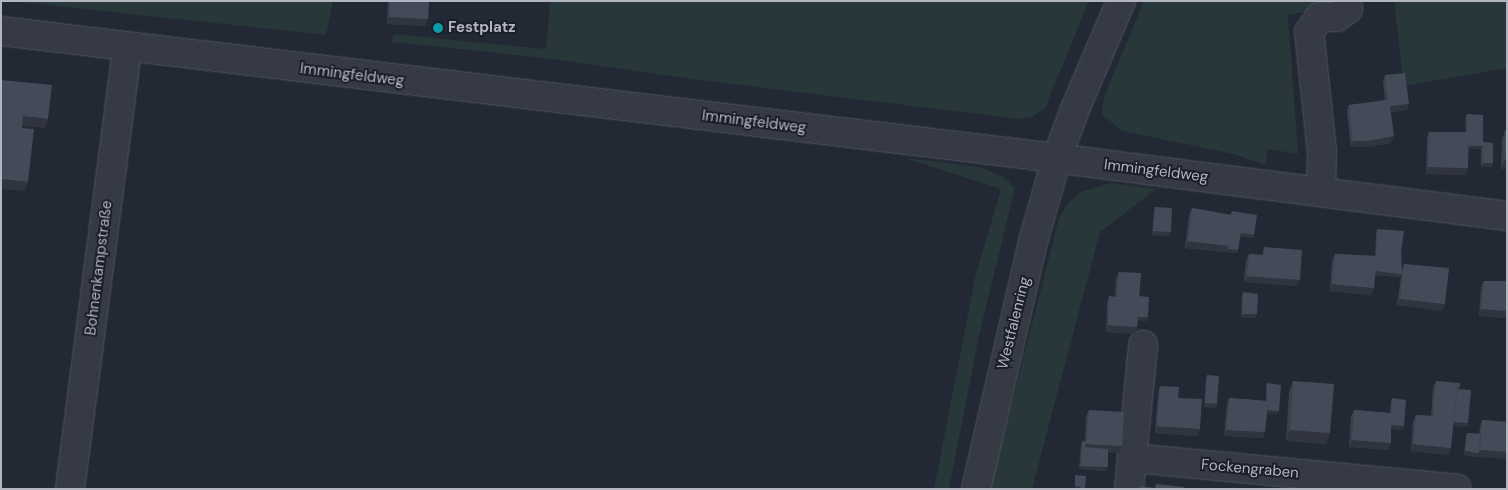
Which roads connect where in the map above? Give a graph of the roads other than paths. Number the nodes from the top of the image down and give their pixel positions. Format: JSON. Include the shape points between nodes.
{"nodes":[{"id":1,"x":1121,"y":1,"type":"edge"},
{"id":2,"x":1348,"y":1,"type":"edge"},
{"id":3,"x":1,"y":32,"type":"edge"},
{"id":4,"x":127,"y":48,"type":"junction"},
{"id":5,"x":1058,"y":158,"type":"junction"},
{"id":6,"x":1321,"y":192,"type":"junction"},
{"id":7,"x":1507,"y":216,"type":"edge"},
{"id":8,"x":1143,"y":345,"type":"dead end"},
{"id":9,"x":1132,"y":458,"type":"junction"},
{"id":10,"x":70,"y":489,"type":"edge"},
{"id":11,"x":976,"y":489,"type":"edge"},
{"id":12,"x":1129,"y":489,"type":"edge"},
{"id":13,"x":1457,"y":489,"type":"edge"}],
"edges":[{"from":1,"to":5,"type":"street","name":"Westfalenring"},
{"from":2,"to":6,"type":"street","via":[[1348,9],[1337,17],[1320,17],[1308,32],[1322,151]]},
{"from":3,"to":4,"type":"street","name":"Immingfeldweg"},
{"from":4,"to":5,"type":"street","name":"Immingfeldweg"},
{"from":4,"to":10,"type":"street","name":"Bohnenkampstraße"},
{"from":5,"to":6,"type":"street","name":"Immingfeldweg"},
{"from":5,"to":11,"type":"street","name":"Westfalenring","via":[[1034,238]]},
{"from":6,"to":7,"type":"street","name":"Immingfeldweg"},
{"from":8,"to":9,"type":"street"},
{"from":9,"to":12,"type":"street"},
{"from":9,"to":13,"type":"street","name":"Fockengraben"}]}
